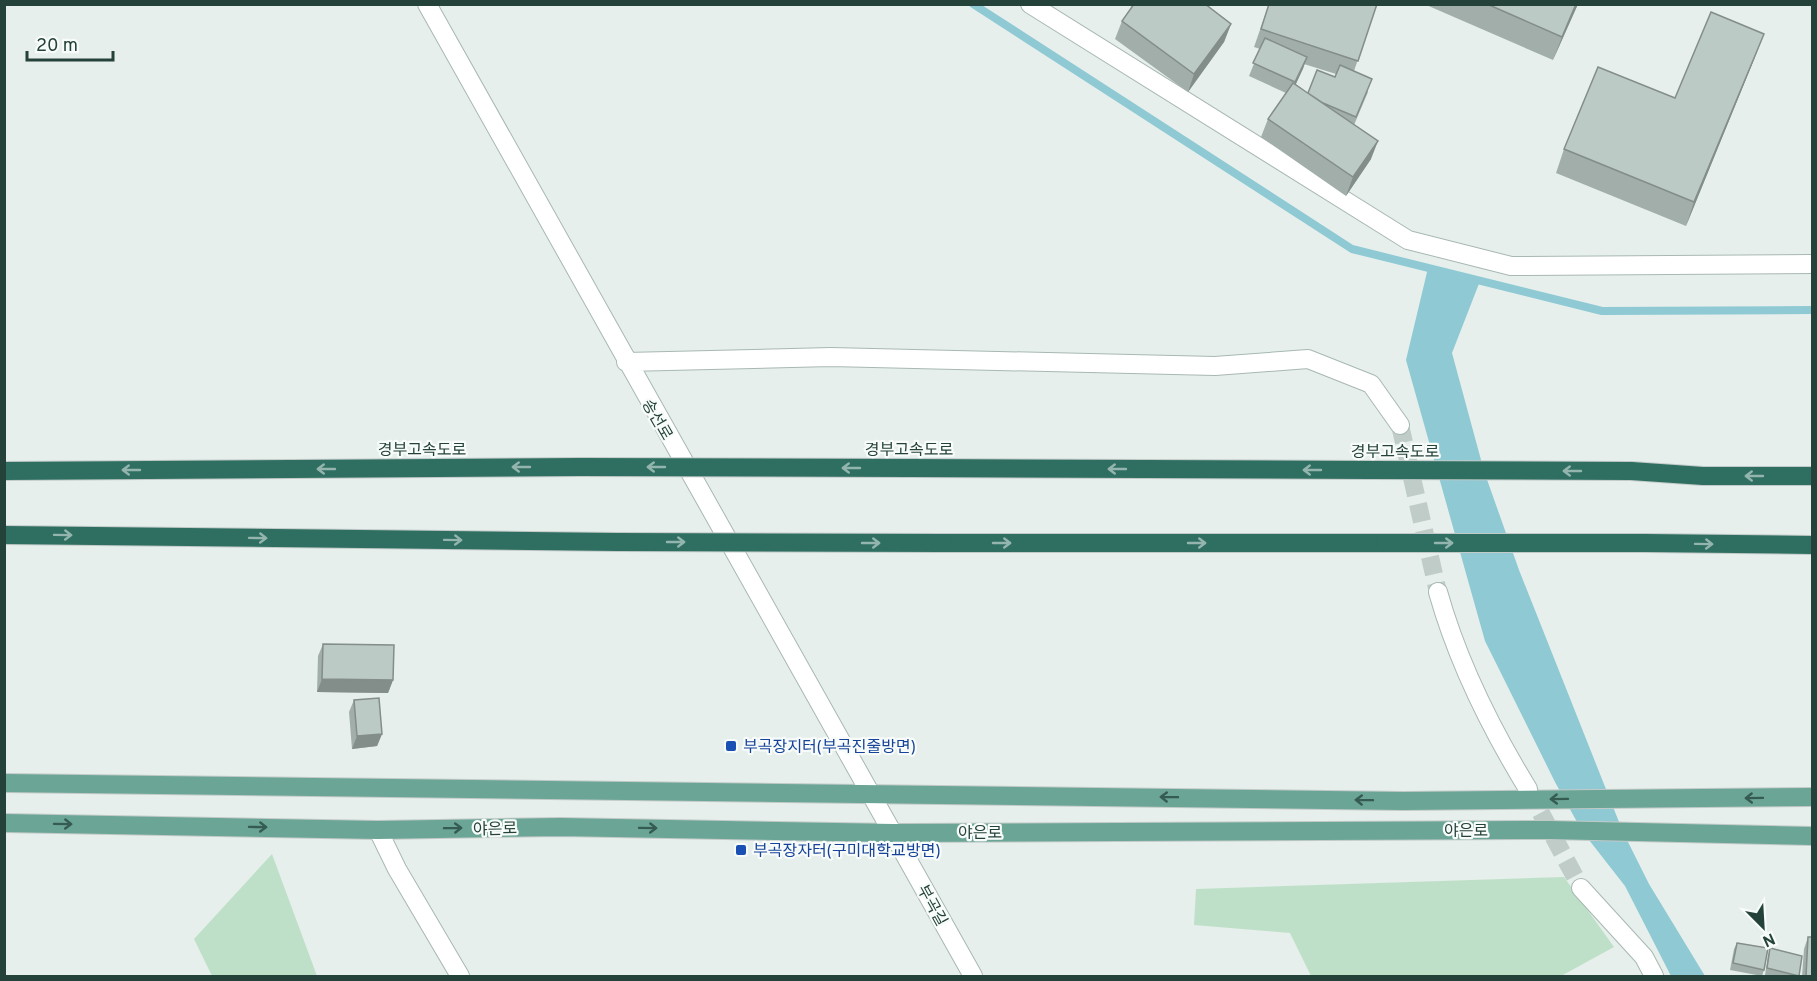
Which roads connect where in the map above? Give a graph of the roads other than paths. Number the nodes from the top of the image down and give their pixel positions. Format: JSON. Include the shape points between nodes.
{"nodes":[{"id":1,"x":426,"y":4,"type":"edge"},
{"id":2,"x":1030,"y":4,"type":"edge"},
{"id":3,"x":1812,"y":264,"type":"edge"},
{"id":4,"x":626,"y":362,"type":"junction"},
{"id":5,"x":1400,"y":425,"type":"tunnel mouth"},
{"id":6,"x":4,"y":471,"type":"edge"},
{"id":7,"x":1812,"y":476,"type":"edge"},
{"id":8,"x":4,"y":535,"type":"edge"},
{"id":9,"x":1812,"y":545,"type":"edge"},
{"id":10,"x":1438,"y":592,"type":"tunnel mouth"},
{"id":11,"x":4,"y":783,"type":"edge"},
{"id":12,"x":1528,"y":789,"type":"tunnel mouth"},
{"id":13,"x":870,"y":793,"type":"junction"},
{"id":14,"x":1812,"y":797,"type":"edge"},
{"id":15,"x":4,"y":823,"type":"edge"},
{"id":16,"x":378,"y":830,"type":"junction"},
{"id":17,"x":893,"y":833,"type":"junction"},
{"id":18,"x":1812,"y":836,"type":"edge"},
{"id":19,"x":1581,"y":888,"type":"tunnel mouth"},
{"id":20,"x":460,"y":976,"type":"edge"},
{"id":21,"x":973,"y":976,"type":"edge"},
{"id":22,"x":1654,"y":976,"type":"edge"}],
"edges":[{"from":1,"to":4,"type":"street","name":"송선로"},
{"from":2,"to":3,"type":"street","via":[[1408,240],[1511,266]]},
{"from":4,"to":5,"type":"street","via":[[831,357],[1215,366],[1308,359],[1371,384]]},
{"from":4,"to":13,"type":"street","name":"송선로"},
{"from":7,"to":6,"type":"highway","name":"경부고속도로","one_way":true,"bridge":true,"via":[[1631,471],[580,467]]},
{"from":8,"to":9,"type":"highway","one_way":true,"bridge":true,"via":[[618,542]]},
{"from":10,"to":12,"type":"street","via":[[1451,636],[1494,733]]},
{"from":11,"to":13,"type":"main road","name":"야은로"},
{"from":14,"to":13,"type":"main road","name":"야은로","one_way":true,"via":[[1403,801]]},
{"from":13,"to":17,"type":"street","name":"송선로"},
{"from":15,"to":16,"type":"main road","name":"야은로","one_way":true},
{"from":16,"to":17,"type":"main road","name":"야은로","one_way":true,"via":[[560,826]]},
{"from":16,"to":20,"type":"street"},
{"from":17,"to":18,"type":"main road","name":"야은로","via":[[1549,830]]},
{"from":17,"to":21,"type":"street","name":"부곡길"},
{"from":19,"to":22,"type":"street","via":[[1644,957]]}]}
